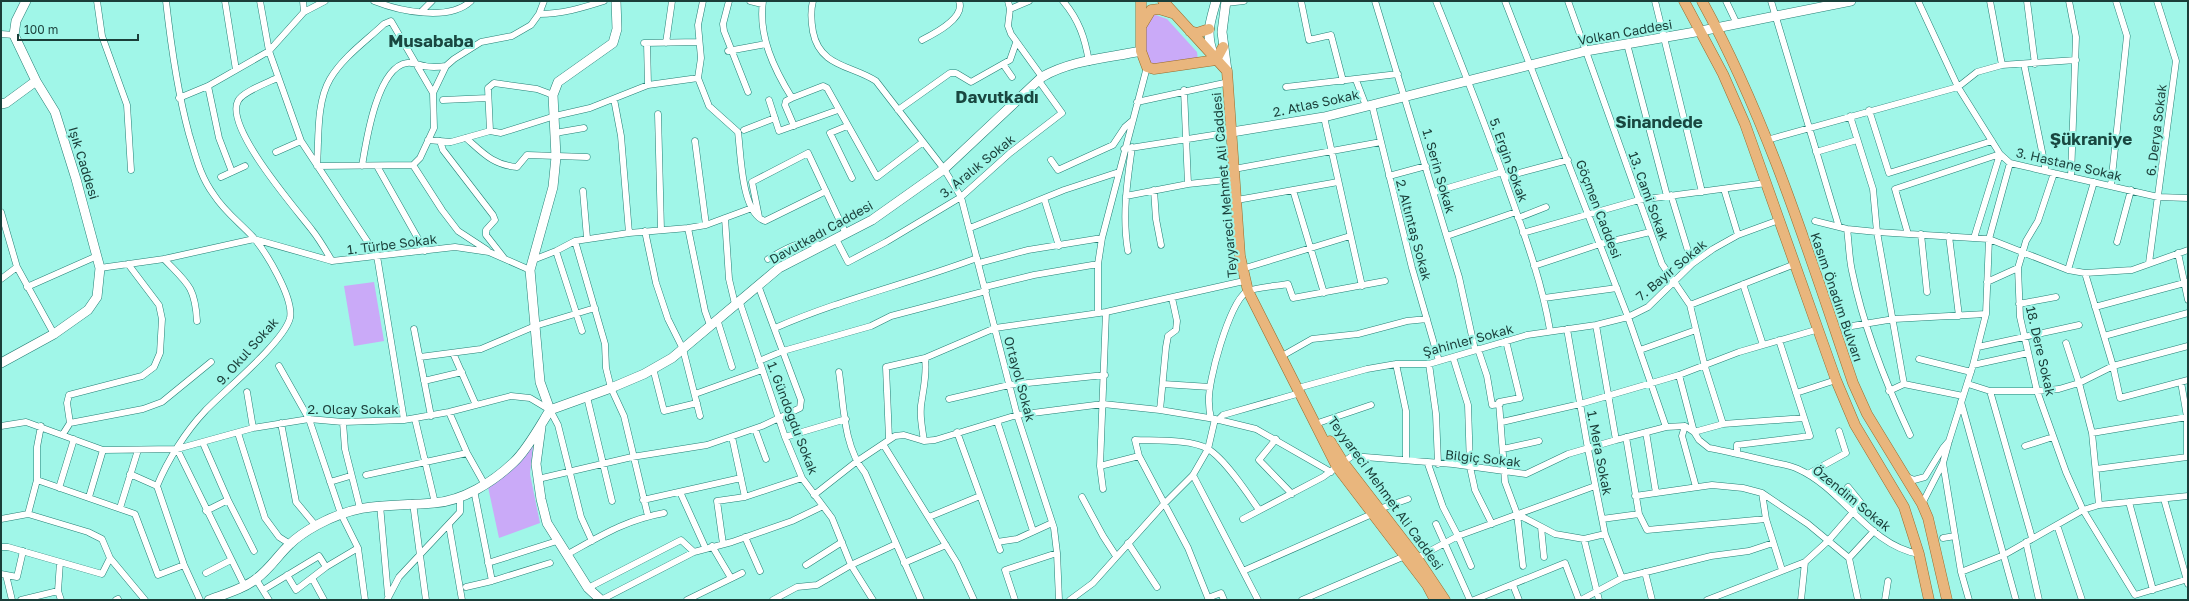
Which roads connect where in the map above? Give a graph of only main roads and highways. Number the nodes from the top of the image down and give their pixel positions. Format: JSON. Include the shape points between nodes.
{"nodes":[{"id":1,"x":26,"y":1,"type":"edge"},
{"id":2,"x":616,"y":1,"type":"edge"},
{"id":3,"x":1142,"y":1,"type":"edge"},
{"id":4,"x":1163,"y":1,"type":"edge"},
{"id":5,"x":1216,"y":1,"type":"edge"},
{"id":6,"x":1684,"y":1,"type":"edge"},
{"id":7,"x":1702,"y":1,"type":"edge"},
{"id":8,"x":1851,"y":1,"type":"edge"},
{"id":9,"x":1226,"y":2,"type":"edge"},
{"id":10,"x":1815,"y":5,"type":"edge"},
{"id":11,"x":1174,"y":14,"type":"junction"},
{"id":12,"x":1717,"y":28,"type":"junction"},
{"id":13,"x":1141,"y":29,"type":"junction"},
{"id":14,"x":1209,"y":29,"type":"junction"},
{"id":15,"x":1190,"y":31,"type":"junction"},
{"id":16,"x":1701,"y":31,"type":"junction"},
{"id":17,"x":1223,"y":47,"type":"junction"},
{"id":18,"x":1141,"y":51,"type":"junction"},
{"id":19,"x":1216,"y":60,"type":"junction"},
{"id":20,"x":1227,"y":71,"type":"junction"},
{"id":21,"x":36,"y":81,"type":"junction"},
{"id":22,"x":1405,"y":96,"type":"joint"},
{"id":23,"x":1,"y":104,"type":"edge"},
{"id":24,"x":1232,"y":132,"type":"junction"},
{"id":25,"x":1,"y":363,"type":"edge"},
{"id":26,"x":1301,"y":395,"type":"junction"},
{"id":27,"x":550,"y":410,"type":"junction"},
{"id":28,"x":541,"y":425,"type":"junction"},
{"id":29,"x":1337,"y":467,"type":"junction"},
{"id":30,"x":1376,"y":511,"type":"junction"},
{"id":31,"x":229,"y":597,"type":"edge"},
{"id":32,"x":209,"y":600,"type":"edge"},
{"id":33,"x":601,"y":600,"type":"edge"},
{"id":34,"x":1435,"y":600,"type":"edge"},
{"id":35,"x":1445,"y":600,"type":"edge"},
{"id":36,"x":1929,"y":600,"type":"edge"},
{"id":37,"x":1947,"y":600,"type":"edge"}],
"edges":[{"from":1,"to":21,"type":"main road","name":"Işık Caddesi","via":[[16,20],[14,35]]},
{"from":2,"to":27,"type":"main road","via":[[617,29],[613,43],[558,82],[553,96],[556,157],[552,187],[530,270],[540,382]]},
{"from":3,"to":13,"type":"main road"},
{"from":4,"to":11,"type":"main road"},
{"from":5,"to":14,"type":"main road"},
{"from":6,"to":16,"type":"main road"},
{"from":7,"to":12,"type":"main road","name":"Kasım Önadım Bulvarı"},
{"from":8,"to":10,"type":"main road","name":"Volkan Caddesi"},
{"from":9,"to":17,"type":"main road"},
{"from":10,"to":12,"type":"main road","name":"Volkan Caddesi","via":[[1777,16]]},
{"from":11,"to":13,"type":"main road","via":[[1159,9],[1151,10]]},
{"from":11,"to":15,"type":"main road"},
{"from":12,"to":16,"type":"main road","name":"Volkan Caddesi"},
{"from":12,"to":37,"type":"main road","name":"Kasım Önadım Bulvarı","via":[[1767,140],[1853,383],[1867,414],[1928,518]]},
{"from":13,"to":18,"type":"main road"},
{"from":14,"to":15,"type":"main road","via":[[1197,33]]},
{"from":14,"to":19,"type":"main road","via":[[1209,42]]},
{"from":15,"to":19,"type":"main road"},
{"from":16,"to":22,"type":"main road","name":"Volkan Caddesi","via":[[1586,51]]},
{"from":16,"to":36,"type":"main road","via":[[1745,124],[1836,380],[1855,425],[1904,507],[1919,554]]},
{"from":17,"to":19,"type":"main road"},
{"from":17,"to":20,"type":"main road"},
{"from":18,"to":19,"type":"main road","via":[[1147,67],[1154,69]]},
{"from":18,"to":27,"type":"main road","name":"Davutkadı Caddesi","via":[[1055,70],[1041,79],[944,169],[872,220],[779,268],[683,349],[653,368],[611,388]]},
{"from":19,"to":20,"type":"main road"},
{"from":20,"to":24,"type":"main road","name":"Teyyareci Mehmet Ali Caddesi"},
{"from":21,"to":23,"type":"main road"},
{"from":21,"to":25,"type":"main road","name":"Işık Caddesi","via":[[55,112],[97,256],[100,268],[97,297],[88,310],[54,334]]},
{"from":22,"to":24,"type":"main road","name":"2. Atlas Sokak","via":[[1324,117]]},
{"from":24,"to":26,"type":"main road","name":"Teyyareci Mehmet Ali Caddesi","via":[[1244,281]]},
{"from":26,"to":29,"type":"main road","name":"Teyyareci Mehmet Ali Caddesi"},
{"from":26,"to":29,"type":"main road","name":"Teyyareci Mehmet Ali Caddesi","via":[[1318,423]]},
{"from":27,"to":28,"type":"main road"},
{"from":28,"to":31,"type":"main road","via":[[515,462],[460,498],[435,503],[380,505],[341,514],[316,526],[290,544],[256,579]]},
{"from":28,"to":33,"type":"main road","via":[[536,464],[547,523],[588,588]]},
{"from":29,"to":30,"type":"main road","name":"Teyyareci Mehmet Ali Caddesi"},
{"from":30,"to":34,"type":"main road","name":"Teyyareci Mehmet Ali Caddesi"},
{"from":30,"to":35,"type":"main road","name":"Teyyareci Mehmet Ali Caddesi","via":[[1417,558]]},
{"from":31,"to":32,"type":"main road"}]}
